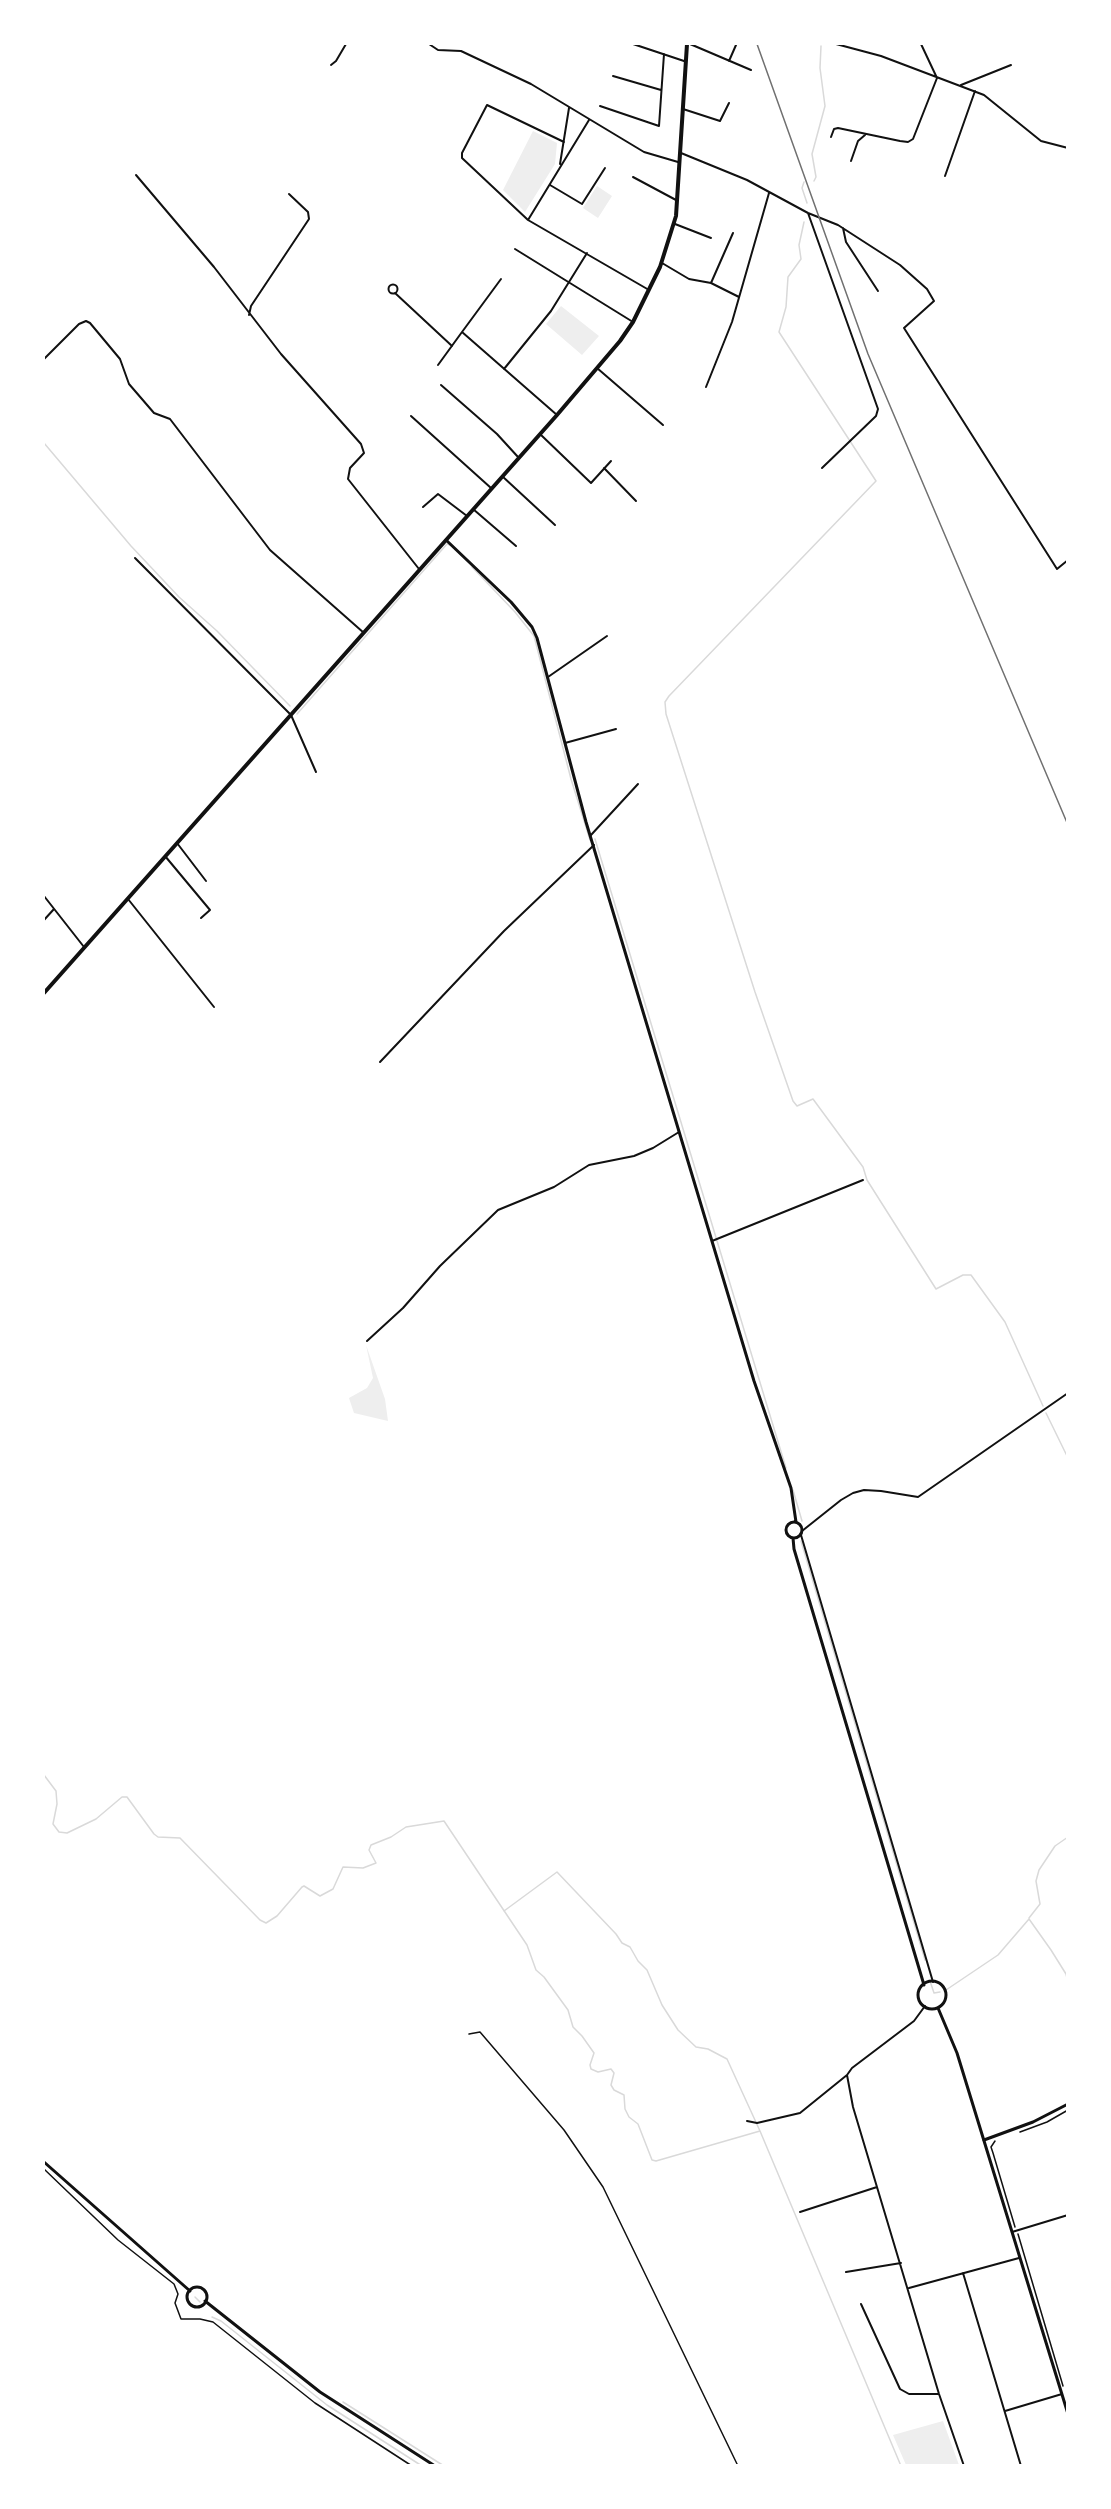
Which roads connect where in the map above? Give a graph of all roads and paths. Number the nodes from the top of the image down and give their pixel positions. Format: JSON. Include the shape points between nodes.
{"nodes":[{"id":1,"x":346,"y":44,"type":"edge"},
{"id":2,"x":429,"y":44,"type":"edge"},
{"id":3,"x":633,"y":44,"type":"edge"},
{"id":4,"x":688,"y":44,"type":"edge"},
{"id":5,"x":836,"y":44,"type":"edge"},
{"id":6,"x":846,"y":44,"type":"edge"},
{"id":7,"x":921,"y":44,"type":"edge"},
{"id":8,"x":736,"y":45,"type":"dead end"},
{"id":9,"x":664,"y":54,"type":"junction"},
{"id":10,"x":729,"y":61,"type":"junction"},
{"id":11,"x":685,"y":62,"type":"junction"},
{"id":12,"x":331,"y":65,"type":"dead end"},
{"id":13,"x":1011,"y":65,"type":"dead end"},
{"id":14,"x":751,"y":70,"type":"dead end"},
{"id":15,"x":613,"y":76,"type":"dead end"},
{"id":16,"x":937,"y":78,"type":"junction"},
{"id":17,"x":960,"y":86,"type":"junction"},
{"id":18,"x":661,"y":90,"type":"junction"},
{"id":19,"x":975,"y":91,"type":"junction"},
{"id":20,"x":729,"y":103,"type":"dead end"},
{"id":21,"x":600,"y":106,"type":"dead end"},
{"id":22,"x":569,"y":108,"type":"junction"},
{"id":23,"x":683,"y":109,"type":"junction"},
{"id":24,"x":589,"y":120,"type":"junction"},
{"id":25,"x":866,"y":135,"type":"junction"},
{"id":26,"x":831,"y":137,"type":"dead end"},
{"id":27,"x":564,"y":142,"type":"junction"},
{"id":28,"x":1068,"y":148,"type":"edge"},
{"id":29,"x":681,"y":153,"type":"junction"},
{"id":30,"x":851,"y":161,"type":"dead end"},
{"id":31,"x":681,"y":162,"type":"junction"},
{"id":32,"x":560,"y":167,"type":"junction"},
{"id":33,"x":605,"y":168,"type":"dead end"},
{"id":34,"x":136,"y":175,"type":"dead end"},
{"id":35,"x":945,"y":176,"type":"dead end"},
{"id":36,"x":633,"y":177,"type":"dead end"},
{"id":37,"x":549,"y":184,"type":"junction"},
{"id":38,"x":769,"y":192,"type":"junction"},
{"id":39,"x":289,"y":194,"type":"dead end"},
{"id":40,"x":678,"y":201,"type":"junction"},
{"id":41,"x":808,"y":213,"type":"junction"},
{"id":42,"x":528,"y":220,"type":"junction"},
{"id":43,"x":674,"y":224,"type":"junction"},
{"id":44,"x":843,"y":228,"type":"junction"},
{"id":45,"x":734,"y":233,"type":"dead end"},
{"id":46,"x":711,"y":238,"type":"dead end"},
{"id":47,"x":515,"y":249,"type":"dead end"},
{"id":48,"x":587,"y":253,"type":"junction"},
{"id":49,"x":662,"y":264,"type":"junction"},
{"id":50,"x":501,"y":279,"type":"dead end"},
{"id":51,"x":571,"y":283,"type":"junction"},
{"id":52,"x":711,"y":283,"type":"junction"},
{"id":53,"x":650,"y":291,"type":"junction"},
{"id":54,"x":878,"y":291,"type":"dead end"},
{"id":55,"x":395,"y":293,"type":"dead end"},
{"id":56,"x":739,"y":297,"type":"junction"},
{"id":57,"x":249,"y":315,"type":"junction"},
{"id":58,"x":633,"y":322,"type":"junction"},
{"id":59,"x":462,"y":332,"type":"junction"},
{"id":60,"x":452,"y":346,"type":"junction"},
{"id":61,"x":44,"y":359,"type":"edge"},
{"id":62,"x":438,"y":365,"type":"dead end"},
{"id":63,"x":597,"y":368,"type":"junction"},
{"id":64,"x":504,"y":369,"type":"junction"},
{"id":65,"x":441,"y":385,"type":"dead end"},
{"id":66,"x":706,"y":387,"type":"dead end"},
{"id":67,"x":556,"y":415,"type":"junction"},
{"id":68,"x":411,"y":416,"type":"dead end"},
{"id":69,"x":663,"y":425,"type":"dead end"},
{"id":70,"x":540,"y":434,"type":"junction"},
{"id":71,"x":518,"y":457,"type":"junction"},
{"id":72,"x":611,"y":461,"type":"dead end"},
{"id":73,"x":604,"y":468,"type":"junction"},
{"id":74,"x":822,"y":468,"type":"dead end"},
{"id":75,"x":502,"y":476,"type":"junction"},
{"id":76,"x":491,"y":488,"type":"junction"},
{"id":77,"x":636,"y":501,"type":"dead end"},
{"id":78,"x":423,"y":507,"type":"dead end"},
{"id":79,"x":473,"y":509,"type":"junction"},
{"id":80,"x":467,"y":516,"type":"junction"},
{"id":81,"x":555,"y":525,"type":"dead end"},
{"id":82,"x":446,"y":540,"type":"junction"},
{"id":83,"x":516,"y":546,"type":"dead end"},
{"id":84,"x":135,"y":558,"type":"dead end"},
{"id":85,"x":1068,"y":560,"type":"edge"},
{"id":86,"x":419,"y":569,"type":"junction"},
{"id":87,"x":364,"y":633,"type":"junction"},
{"id":88,"x":608,"y":636,"type":"dead end"},
{"id":89,"x":547,"y":677,"type":"junction"},
{"id":90,"x":291,"y":715,"type":"junction"},
{"id":91,"x":616,"y":729,"type":"dead end"},
{"id":92,"x":565,"y":743,"type":"junction"},
{"id":93,"x":316,"y":772,"type":"dead end"},
{"id":94,"x":638,"y":784,"type":"dead end"},
{"id":95,"x":591,"y":836,"type":"junction"},
{"id":96,"x":177,"y":843,"type":"junction"},
{"id":97,"x":594,"y":845,"type":"junction"},
{"id":98,"x":165,"y":856,"type":"junction"},
{"id":99,"x":206,"y":881,"type":"dead end"},
{"id":100,"x":44,"y":896,"type":"edge"},
{"id":101,"x":127,"y":898,"type":"junction"},
{"id":102,"x":54,"y":909,"type":"junction"},
{"id":103,"x":201,"y":918,"type":"dead end"},
{"id":104,"x":44,"y":920,"type":"edge"},
{"id":105,"x":84,"y":947,"type":"junction"},
{"id":106,"x":44,"y":993,"type":"edge"},
{"id":107,"x":214,"y":1007,"type":"dead end"},
{"id":108,"x":380,"y":1062,"type":"dead end"},
{"id":109,"x":679,"y":1132,"type":"junction"},
{"id":110,"x":863,"y":1180,"type":"dead end"},
{"id":111,"x":712,"y":1241,"type":"junction"},
{"id":112,"x":367,"y":1341,"type":"dead end"},
{"id":113,"x":1068,"y":1393,"type":"edge"},
{"id":114,"x":796,"y":1522,"type":"junction"},
{"id":115,"x":801,"y":1533,"type":"junction"},
{"id":116,"x":793,"y":1538,"type":"junction"},
{"id":117,"x":933,"y":1982,"type":"junction"},
{"id":118,"x":924,"y":1985,"type":"junction"},
{"id":119,"x":925,"y":2007,"type":"junction"},
{"id":120,"x":938,"y":2008,"type":"junction"},
{"id":121,"x":470,"y":2034,"type":"dead end"},
{"id":122,"x":847,"y":2075,"type":"junction"},
{"id":123,"x":1068,"y":2104,"type":"edge"},
{"id":124,"x":1068,"y":2110,"type":"edge"},
{"id":125,"x":747,"y":2121,"type":"dead end"},
{"id":126,"x":1020,"y":2132,"type":"dead end"},
{"id":127,"x":998,"y":2139,"type":"dead end"},
{"id":128,"x":984,"y":2140,"type":"junction"},
{"id":129,"x":44,"y":2162,"type":"edge"},
{"id":130,"x":44,"y":2169,"type":"edge"},
{"id":131,"x":877,"y":2187,"type":"junction"},
{"id":132,"x":800,"y":2212,"type":"dead end"},
{"id":133,"x":1068,"y":2215,"type":"edge"},
{"id":134,"x":1014,"y":2231,"type":"junction"},
{"id":135,"x":1020,"y":2258,"type":"junction"},
{"id":136,"x":901,"y":2263,"type":"junction"},
{"id":137,"x":846,"y":2272,"type":"dead end"},
{"id":138,"x":963,"y":2273,"type":"junction"},
{"id":139,"x":909,"y":2288,"type":"junction"},
{"id":140,"x":190,"y":2291,"type":"junction"},
{"id":141,"x":206,"y":2301,"type":"junction"},
{"id":142,"x":861,"y":2304,"type":"dead end"},
{"id":143,"x":1059,"y":2386,"type":"junction"},
{"id":144,"x":939,"y":2394,"type":"junction"},
{"id":145,"x":1062,"y":2394,"type":"junction"},
{"id":146,"x":1005,"y":2411,"type":"junction"},
{"id":147,"x":1068,"y":2414,"type":"edge"},
{"id":148,"x":412,"y":2466,"type":"edge"},
{"id":149,"x":435,"y":2466,"type":"edge"},
{"id":150,"x":738,"y":2466,"type":"edge"},
{"id":151,"x":963,"y":2466,"type":"edge"},
{"id":152,"x":1021,"y":2466,"type":"edge"}],
"edges":[{"from":1,"to":12,"type":"street"},
{"from":2,"to":22,"type":"street","via":[[438,50],[461,51],[531,84]]},
{"from":3,"to":9,"type":"street"},
{"from":4,"to":10,"type":"street"},
{"from":4,"to":11,"type":"main road"},
{"from":5,"to":6,"type":"street"},
{"from":6,"to":16,"type":"street"},
{"from":7,"to":16,"type":"street"},
{"from":8,"to":10,"type":"street"},
{"from":9,"to":11,"type":"street"},
{"from":9,"to":18,"type":"street"},
{"from":10,"to":14,"type":"street"},
{"from":11,"to":23,"type":"main road"},
{"from":13,"to":17,"type":"street"},
{"from":15,"to":18,"type":"street"},
{"from":16,"to":17,"type":"street"},
{"from":16,"to":25,"type":"street","via":[[913,139],[908,142]]},
{"from":17,"to":19,"type":"street"},
{"from":18,"to":21,"type":"street","via":[[659,126]]},
{"from":19,"to":28,"type":"street","via":[[1041,141]]},
{"from":19,"to":35,"type":"street"},
{"from":20,"to":23,"type":"street","via":[[720,121]]},
{"from":22,"to":24,"type":"street"},
{"from":22,"to":27,"type":"street"},
{"from":23,"to":29,"type":"main road"},
{"from":24,"to":31,"type":"street","via":[[644,152]]},
{"from":24,"to":32,"type":"street"},
{"from":25,"to":26,"type":"street","via":[[838,128]]},
{"from":25,"to":30,"type":"street","via":[[858,141]]},
{"from":27,"to":32,"type":"street"},
{"from":27,"to":42,"type":"street","via":[[488,105],[462,153],[465,163]]},
{"from":29,"to":31,"type":"main road"},
{"from":29,"to":38,"type":"street"},
{"from":31,"to":40,"type":"main road"},
{"from":32,"to":37,"type":"street"},
{"from":33,"to":37,"type":"street","via":[[582,204]]},
{"from":34,"to":57,"type":"street"},
{"from":36,"to":40,"type":"street"},
{"from":37,"to":42,"type":"street"},
{"from":38,"to":41,"type":"street"},
{"from":38,"to":56,"type":"street"},
{"from":39,"to":57,"type":"street","via":[[308,212],[309,219],[251,306]]},
{"from":40,"to":43,"type":"main road"},
{"from":41,"to":44,"type":"street"},
{"from":41,"to":74,"type":"street","via":[[878,409],[876,416]]},
{"from":42,"to":48,"type":"street"},
{"from":43,"to":46,"type":"street"},
{"from":43,"to":49,"type":"main road"},
{"from":44,"to":54,"type":"street","via":[[846,242]]},
{"from":44,"to":85,"type":"street","via":[[900,265],[927,289],[934,301],[904,328],[1057,569]]},
{"from":45,"to":52,"type":"street"},
{"from":47,"to":51,"type":"street"},
{"from":48,"to":51,"type":"street"},
{"from":48,"to":53,"type":"street"},
{"from":49,"to":52,"type":"street","via":[[689,279]]},
{"from":49,"to":53,"type":"main road"},
{"from":50,"to":59,"type":"street"},
{"from":51,"to":58,"type":"street"},
{"from":51,"to":64,"type":"street"},
{"from":52,"to":56,"type":"street"},
{"from":53,"to":58,"type":"main road"},
{"from":55,"to":60,"type":"street"},
{"from":56,"to":66,"type":"street"},
{"from":57,"to":86,"type":"street","via":[[361,444],[363,453],[348,473],[350,483]]},
{"from":58,"to":63,"type":"main road"},
{"from":59,"to":60,"type":"street"},
{"from":59,"to":64,"type":"street"},
{"from":60,"to":62,"type":"street"},
{"from":61,"to":87,"type":"street","via":[[78,324],[86,321],[120,359],[129,384],[154,413],[170,419],[275,556]]},
{"from":63,"to":67,"type":"main road"},
{"from":63,"to":69,"type":"street"},
{"from":64,"to":67,"type":"street"},
{"from":65,"to":71,"type":"street"},
{"from":67,"to":70,"type":"main road"},
{"from":68,"to":76,"type":"street"},
{"from":70,"to":71,"type":"main road"},
{"from":70,"to":73,"type":"street","via":[[591,483]]},
{"from":71,"to":75,"type":"main road"},
{"from":72,"to":73,"type":"street"},
{"from":73,"to":77,"type":"street"},
{"from":75,"to":76,"type":"main road"},
{"from":75,"to":81,"type":"street"},
{"from":76,"to":79,"type":"main road"},
{"from":78,"to":80,"type":"street","via":[[435,495],[441,495]]},
{"from":79,"to":80,"type":"main road"},
{"from":79,"to":83,"type":"street"},
{"from":80,"to":82,"type":"main road"},
{"from":82,"to":86,"type":"main road"},
{"from":82,"to":89,"type":"main road","via":[[532,627]]},
{"from":84,"to":90,"type":"street"},
{"from":86,"to":87,"type":"main road"},
{"from":87,"to":90,"type":"main road"},
{"from":88,"to":89,"type":"street"},
{"from":89,"to":92,"type":"main road"},
{"from":90,"to":93,"type":"street"},
{"from":90,"to":96,"type":"main road"},
{"from":91,"to":92,"type":"street"},
{"from":92,"to":95,"type":"main road"},
{"from":94,"to":95,"type":"street"},
{"from":95,"to":97,"type":"main road"},
{"from":96,"to":98,"type":"main road"},
{"from":96,"to":99,"type":"street"},
{"from":97,"to":108,"type":"street","via":[[504,931]]},
{"from":97,"to":109,"type":"main road"},
{"from":98,"to":101,"type":"main road"},
{"from":98,"to":103,"type":"street","via":[[210,910]]},
{"from":100,"to":102,"type":"street"},
{"from":101,"to":105,"type":"main road"},
{"from":101,"to":107,"type":"street"},
{"from":102,"to":104,"type":"street"},
{"from":102,"to":105,"type":"street"},
{"from":105,"to":106,"type":"main road"},
{"from":109,"to":111,"type":"main road"},
{"from":109,"to":112,"type":"street","via":[[634,1156],[588,1165],[554,1187],[498,1210]]},
{"from":110,"to":111,"type":"street"},
{"from":111,"to":114,"type":"main road","via":[[791,1488]]},
{"from":113,"to":115,"type":"street","via":[[918,1497],[881,1491],[853,1493]]},
{"from":114,"to":115,"type":"main road","via":[[802,1526]]},
{"from":114,"to":116,"type":"main road","via":[[786,1528]]},
{"from":115,"to":116,"type":"main road"},
{"from":115,"to":117,"type":"street"},
{"from":116,"to":118,"type":"main road"},
{"from":117,"to":118,"type":"main road"},
{"from":117,"to":120,"type":"main road","via":[[942,1986],[946,1994]]},
{"from":118,"to":119,"type":"main road","via":[[919,1996]]},
{"from":119,"to":120,"type":"main road"},
{"from":119,"to":122,"type":"street","via":[[914,2021]]},
{"from":120,"to":128,"type":"main road","via":[[957,2053]]},
{"from":121,"to":150,"type":"path","via":[[480,2032],[564,2130],[603,2187]]},
{"from":122,"to":125,"type":"street","via":[[798,2114],[757,2123]]},
{"from":122,"to":131,"type":"street"},
{"from":123,"to":128,"type":"main road","via":[[1041,2119]]},
{"from":124,"to":126,"type":"path"},
{"from":127,"to":134,"type":"path","via":[[991,2147]]},
{"from":128,"to":134,"type":"main road"},
{"from":129,"to":140,"type":"main road"},
{"from":130,"to":148,"type":"path","via":[[118,2240],[174,2284],[181,2319],[213,2322],[315,2403]]},
{"from":131,"to":132,"type":"street"},
{"from":131,"to":136,"type":"street"},
{"from":133,"to":134,"type":"street"},
{"from":134,"to":135,"type":"main road"},
{"from":134,"to":143,"type":"path","via":[[1064,2386]]},
{"from":135,"to":138,"type":"street"},
{"from":135,"to":143,"type":"main road"},
{"from":136,"to":137,"type":"street"},
{"from":136,"to":139,"type":"street"},
{"from":138,"to":139,"type":"street"},
{"from":138,"to":146,"type":"street"},
{"from":139,"to":144,"type":"street"},
{"from":140,"to":141,"type":"main road","via":[[202,2289]]},
{"from":140,"to":141,"type":"main road","via":[[187,2297],[191,2305]]},
{"from":141,"to":149,"type":"main road","via":[[320,2392]]},
{"from":142,"to":144,"type":"street","via":[[900,2389],[909,2394]]},
{"from":143,"to":145,"type":"main road"},
{"from":144,"to":151,"type":"street"},
{"from":145,"to":146,"type":"street"},
{"from":145,"to":147,"type":"main road"},
{"from":146,"to":152,"type":"street"}]}
